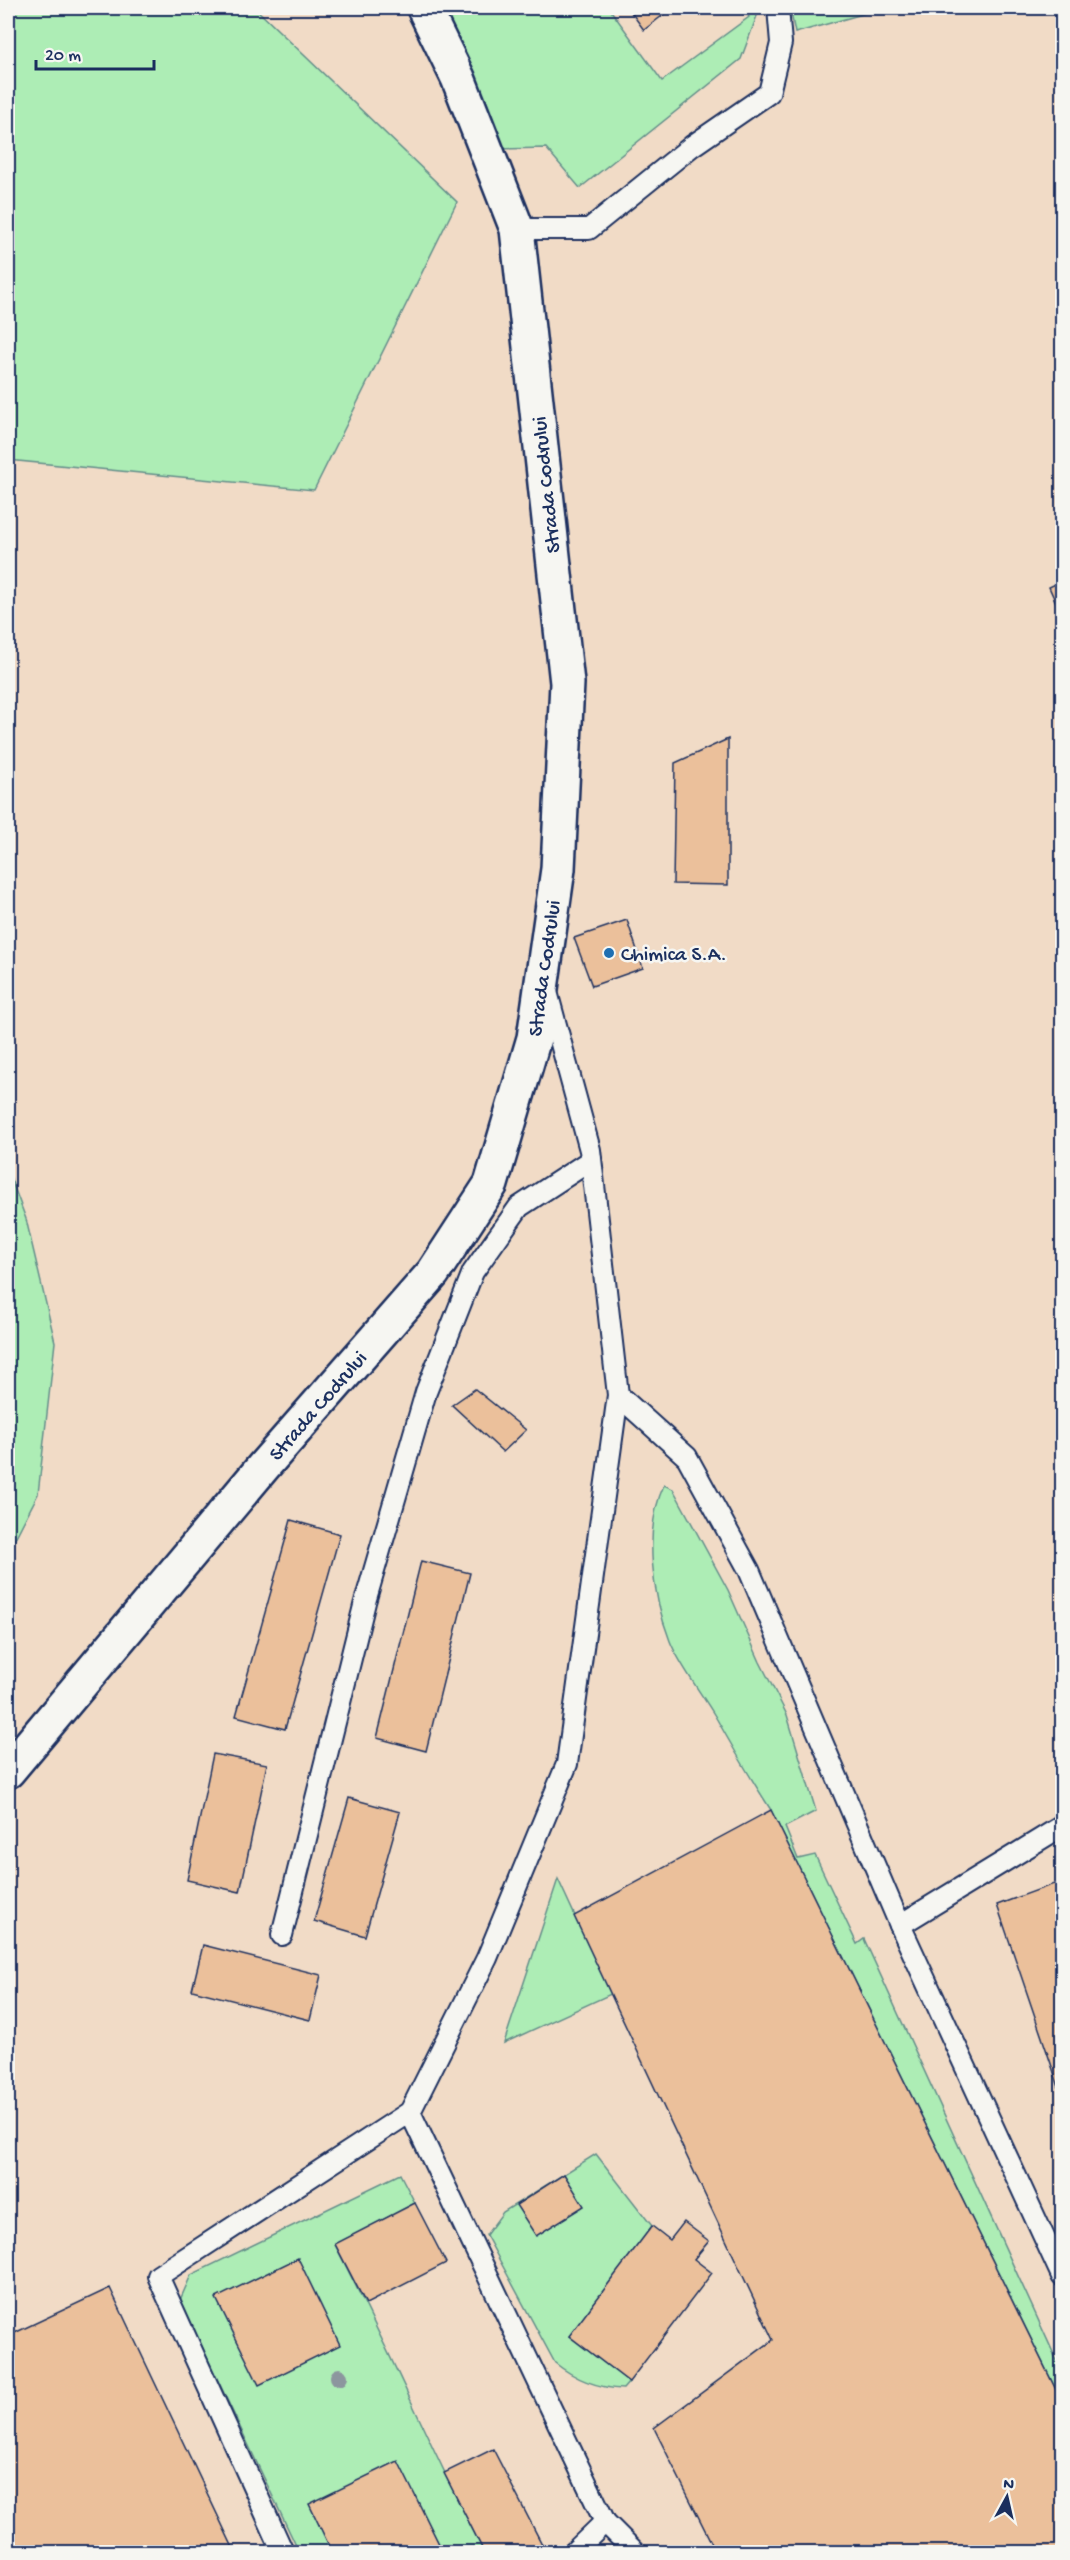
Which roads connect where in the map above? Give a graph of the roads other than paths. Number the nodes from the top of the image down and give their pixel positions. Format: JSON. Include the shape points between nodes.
{"nodes":[{"id":1,"x":424,"y":8,"type":"edge"},
{"id":2,"x":778,"y":8,"type":"edge"},
{"id":3,"x":517,"y":229,"type":"junction"},
{"id":4,"x":543,"y":975,"type":"junction"},
{"id":5,"x":591,"y":1160,"type":"junction"},
{"id":6,"x":618,"y":1395,"type":"junction"},
{"id":7,"x":8,"y":1771,"type":"edge"},
{"id":8,"x":1062,"y":1826,"type":"edge"},
{"id":9,"x":900,"y":1925,"type":"junction"},
{"id":10,"x":282,"y":1935,"type":"dead end"},
{"id":11,"x":410,"y":2112,"type":"junction"},
{"id":12,"x":1062,"y":2276,"type":"edge"},
{"id":13,"x":605,"y":2522,"type":"junction"},
{"id":14,"x":283,"y":2553,"type":"edge"},
{"id":15,"x":574,"y":2553,"type":"edge"},
{"id":16,"x":635,"y":2553,"type":"edge"}],
"edges":[{"from":1,"to":3,"type":"street","name":"Strada Codrului","via":[[458,78]]},
{"from":2,"to":3,"type":"lane","via":[[781,43],[769,93],[692,146],[589,229]]},
{"from":3,"to":4,"type":"street","name":"Strada Codrului","via":[[567,683],[558,869]]},
{"from":4,"to":5,"type":"lane"},
{"from":4,"to":7,"type":"street","name":"Strada Codrului","via":[[534,1038],[491,1184],[433,1273],[263,1467]]},
{"from":5,"to":6,"type":"lane"},
{"from":5,"to":10,"type":"lane","via":[[519,1207],[473,1272],[426,1392],[364,1602]]},
{"from":6,"to":9,"type":"lane","via":[[687,1457],[749,1570]]},
{"from":6,"to":11,"type":"lane","via":[[567,1764],[487,1958]]},
{"from":8,"to":9,"type":"lane"},
{"from":9,"to":12,"type":"lane"},
{"from":11,"to":13,"type":"lane"},
{"from":11,"to":14,"type":"lane","via":[[158,2276]]},
{"from":13,"to":15,"type":"lane"},
{"from":13,"to":16,"type":"lane"}]}
